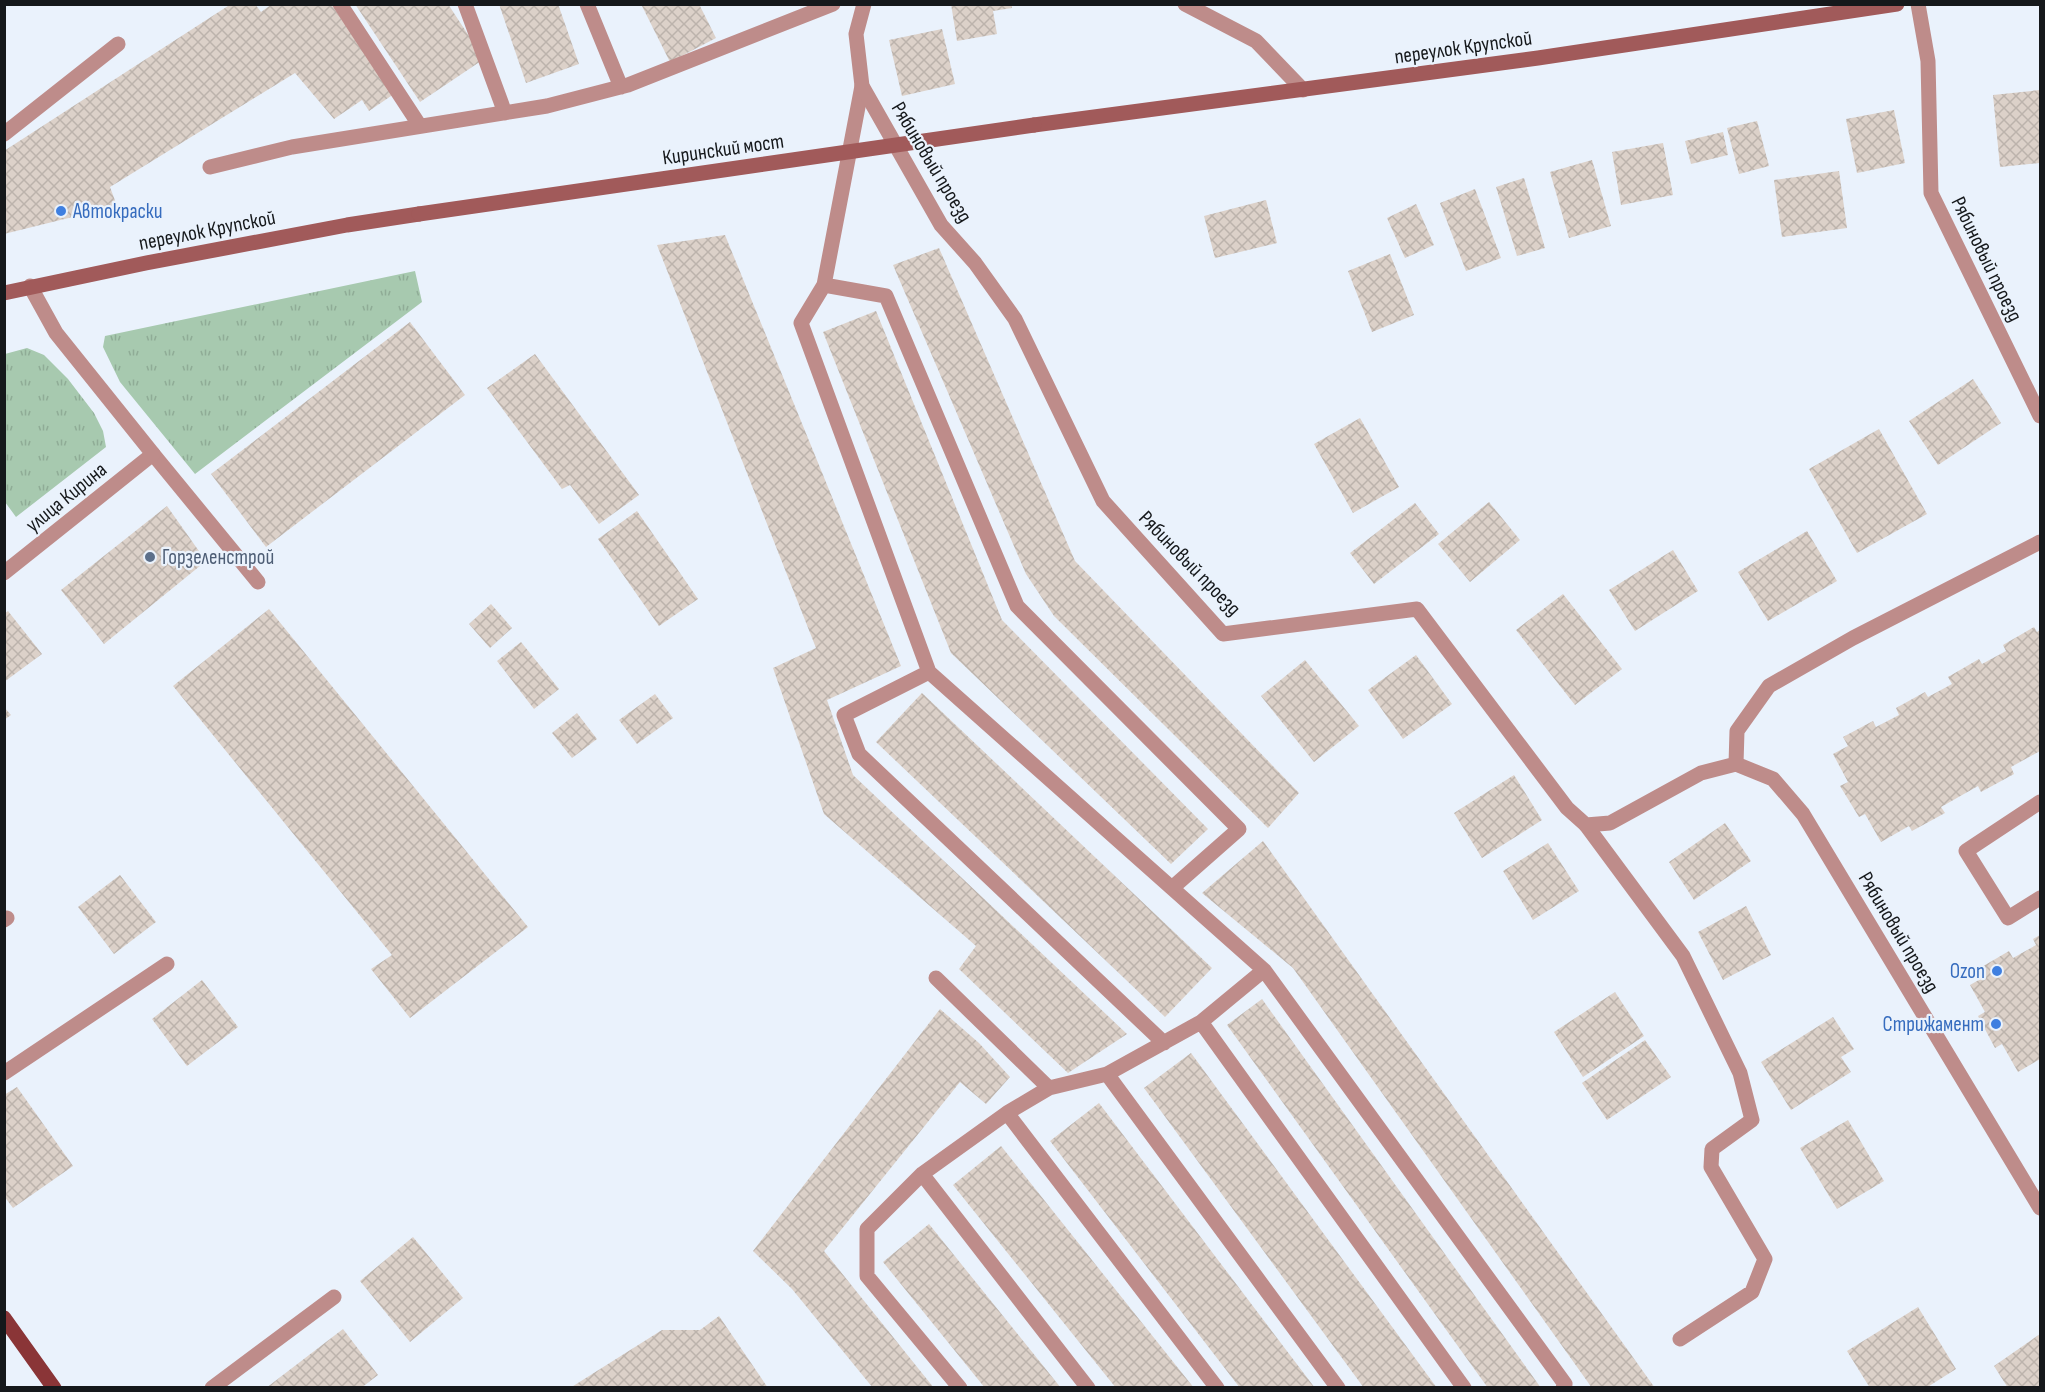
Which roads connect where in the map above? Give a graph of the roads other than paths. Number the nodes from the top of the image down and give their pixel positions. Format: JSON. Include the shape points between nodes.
{"nodes":[{"id":1,"x":340,"y":4,"type":"edge"},
{"id":2,"x":465,"y":4,"type":"edge"},
{"id":3,"x":587,"y":4,"type":"edge"},
{"id":4,"x":834,"y":4,"type":"edge"},
{"id":5,"x":864,"y":4,"type":"edge"},
{"id":6,"x":1185,"y":4,"type":"edge"},
{"id":7,"x":1897,"y":4,"type":"edge"},
{"id":8,"x":1918,"y":4,"type":"edge"},
{"id":9,"x":118,"y":44,"type":"dead end"},
{"id":10,"x":862,"y":86,"type":"junction"},
{"id":11,"x":621,"y":87,"type":"junction"},
{"id":12,"x":1303,"y":90,"type":"junction"},
{"id":13,"x":505,"y":113,"type":"junction"},
{"id":14,"x":1034,"y":125,"type":"joint"},
{"id":15,"x":420,"y":126,"type":"junction"},
{"id":16,"x":4,"y":134,"type":"edge"},
{"id":17,"x":210,"y":167,"type":"dead end"},
{"id":18,"x":419,"y":214,"type":"joint"},
{"id":19,"x":824,"y":285,"type":"junction"},
{"id":20,"x":30,"y":286,"type":"junction"},
{"id":21,"x":4,"y":293,"type":"edge"},
{"id":22,"x":2040,"y":416,"type":"edge"},
{"id":23,"x":153,"y":454,"type":"junction"},
{"id":24,"x":2040,"y":542,"type":"edge"},
{"id":25,"x":4,"y":573,"type":"edge"},
{"id":26,"x":258,"y":582,"type":"dead end"},
{"id":27,"x":929,"y":672,"type":"junction"},
{"id":28,"x":1736,"y":764,"type":"junction"},
{"id":29,"x":2040,"y":802,"type":"edge"},
{"id":30,"x":1586,"y":825,"type":"junction"},
{"id":31,"x":1172,"y":888,"type":"junction"},
{"id":32,"x":2040,"y":898,"type":"edge"},
{"id":33,"x":166,"y":964,"type":"dead end"},
{"id":34,"x":1264,"y":970,"type":"junction"},
{"id":35,"x":936,"y":978,"type":"dead end"},
{"id":36,"x":1201,"y":1022,"type":"junction"},
{"id":37,"x":1164,"y":1043,"type":"junction"},
{"id":38,"x":4,"y":1073,"type":"edge"},
{"id":39,"x":1107,"y":1074,"type":"junction"},
{"id":40,"x":1049,"y":1089,"type":"junction"},
{"id":41,"x":1007,"y":1113,"type":"junction"},
{"id":42,"x":922,"y":1174,"type":"junction"},
{"id":43,"x":2040,"y":1208,"type":"edge"},
{"id":44,"x":334,"y":1297,"type":"dead end"},
{"id":45,"x":4,"y":1318,"type":"edge"},
{"id":46,"x":1680,"y":1339,"type":"dead end"},
{"id":47,"x":54,"y":1388,"type":"edge"},
{"id":48,"x":212,"y":1388,"type":"edge"},
{"id":49,"x":960,"y":1388,"type":"edge"},
{"id":50,"x":1088,"y":1388,"type":"edge"},
{"id":51,"x":1217,"y":1388,"type":"edge"},
{"id":52,"x":1338,"y":1388,"type":"edge"},
{"id":53,"x":1464,"y":1388,"type":"edge"},
{"id":54,"x":1563,"y":1388,"type":"edge"}],
"edges":[{"from":1,"to":15,"type":"street"},
{"from":2,"to":13,"type":"street"},
{"from":3,"to":11,"type":"street"},
{"from":4,"to":11,"type":"street"},
{"from":5,"to":10,"type":"street","name":"Рябиновый проезд","via":[[856,34]]},
{"from":6,"to":12,"type":"street","via":[[1256,41]]},
{"from":7,"to":12,"type":"street","name":"переулок Крупской"},
{"from":8,"to":22,"type":"street","name":"Рябиновый проезд","via":[[1928,61],[1931,193]]},
{"from":9,"to":16,"type":"street"},
{"from":10,"to":19,"type":"street"},
{"from":10,"to":30,"type":"street","name":"Рябиновый проезд","via":[[941,225],[975,262],[1015,319],[1103,501],[1223,634],[1417,609],[1567,808]]},
{"from":11,"to":13,"type":"street"},
{"from":12,"to":14,"type":"street","name":"переулок Крупской"},
{"from":13,"to":15,"type":"street"},
{"from":14,"to":18,"type":"street","name":"Киринский мост","bridge":true},
{"from":15,"to":17,"type":"street","via":[[292,147]]},
{"from":18,"to":20,"type":"street","name":"переулок Крупской"},
{"from":19,"to":27,"type":"street","via":[[801,323]]},
{"from":19,"to":31,"type":"street","via":[[886,296],[1017,606],[1239,829]]},
{"from":20,"to":21,"type":"street","name":"переулок Крупской"},
{"from":20,"to":23,"type":"street","via":[[56,333]]},
{"from":23,"to":25,"type":"street","name":"улица Кирина"},
{"from":23,"to":26,"type":"street"},
{"from":24,"to":28,"type":"street","via":[[1769,686],[1737,731]]},
{"from":27,"to":31,"type":"street"},
{"from":27,"to":37,"type":"street","via":[[844,715],[859,754]]},
{"from":28,"to":30,"type":"street","via":[[1701,772],[1610,823]]},
{"from":28,"to":43,"type":"street","name":"Рябиновый проезд","via":[[1773,779],[1803,814]]},
{"from":29,"to":32,"type":"street","via":[[1966,851],[2008,918]]},
{"from":30,"to":46,"type":"street","via":[[1683,956],[1740,1073],[1752,1120],[1712,1149],[1711,1167],[1765,1260],[1752,1292]]},
{"from":31,"to":34,"type":"street"},
{"from":33,"to":38,"type":"street"},
{"from":34,"to":36,"type":"street"},
{"from":34,"to":54,"type":"street","via":[[1565,1384]]},
{"from":35,"to":40,"type":"street"},
{"from":36,"to":37,"type":"street"},
{"from":36,"to":53,"type":"street"},
{"from":37,"to":39,"type":"street"},
{"from":39,"to":40,"type":"street"},
{"from":39,"to":52,"type":"street"},
{"from":40,"to":41,"type":"street"},
{"from":41,"to":42,"type":"street"},
{"from":41,"to":51,"type":"street"},
{"from":42,"to":49,"type":"street","via":[[867,1229],[867,1276]]},
{"from":42,"to":50,"type":"street"},
{"from":44,"to":48,"type":"street"},
{"from":45,"to":47,"type":"main road"}]}
